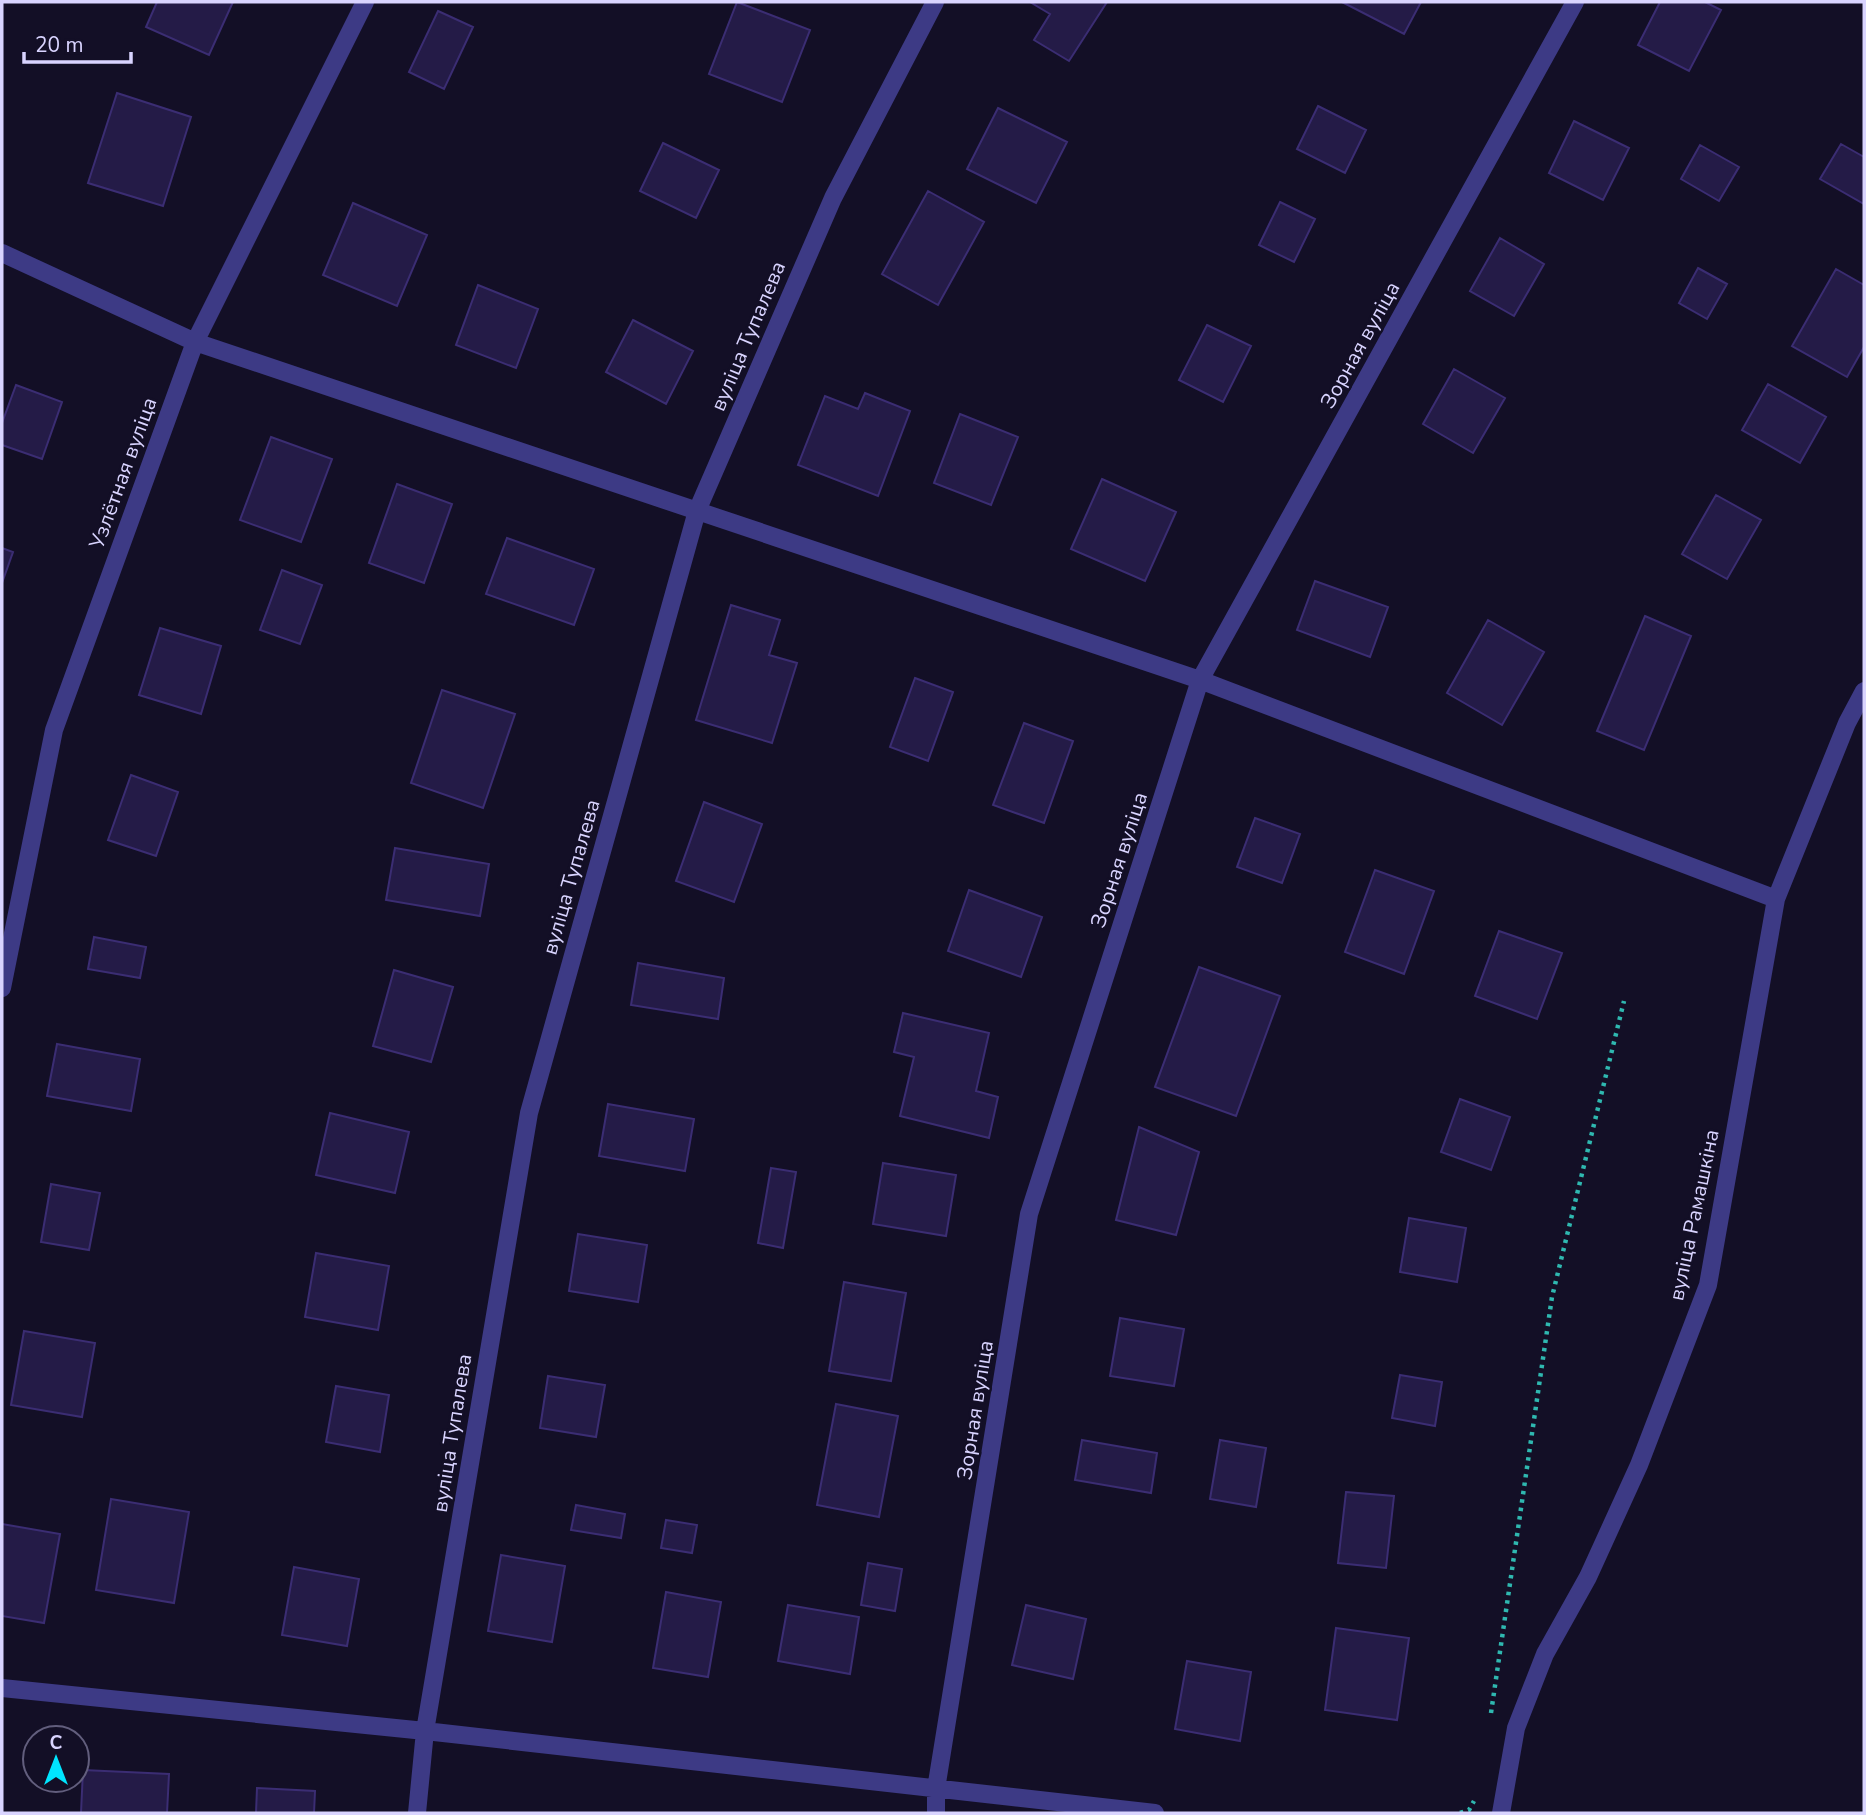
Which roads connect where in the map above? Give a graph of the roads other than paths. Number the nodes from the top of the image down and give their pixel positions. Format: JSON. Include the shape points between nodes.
{"nodes":[{"id":1,"x":365,"y":2,"type":"edge"},
{"id":2,"x":935,"y":2,"type":"edge"},
{"id":3,"x":1575,"y":2,"type":"edge"},
{"id":4,"x":2,"y":253,"type":"edge"},
{"id":5,"x":195,"y":342,"type":"junction"},
{"id":6,"x":697,"y":511,"type":"junction"},
{"id":7,"x":1200,"y":680,"type":"junction"},
{"id":8,"x":1864,"y":691,"type":"edge"},
{"id":9,"x":1776,"y":899,"type":"junction"},
{"id":10,"x":2,"y":988,"type":"edge"},
{"id":11,"x":2,"y":1688,"type":"edge"},
{"id":12,"x":425,"y":1731,"type":"junction"},
{"id":13,"x":936,"y":1788,"type":"junction"},
{"id":14,"x":417,"y":1813,"type":"edge"},
{"id":15,"x":936,"y":1813,"type":"edge"},
{"id":16,"x":1155,"y":1813,"type":"edge"},
{"id":17,"x":1501,"y":1813,"type":"edge"}],
"edges":[{"from":1,"to":5,"type":"street","name":"Узлётная вуліца"},
{"from":2,"to":6,"type":"street","name":"вуліца Тупалева","via":[[833,198]]},
{"from":3,"to":7,"type":"street","name":"Зорная вуліца"},
{"from":4,"to":5,"type":"street"},
{"from":5,"to":6,"type":"street"},
{"from":5,"to":10,"type":"street","name":"Узлётная вуліца","via":[[54,730]]},
{"from":6,"to":7,"type":"street"},
{"from":6,"to":12,"type":"street","name":"вуліца Тупалева","via":[[528,1113]]},
{"from":7,"to":9,"type":"street"},
{"from":7,"to":13,"type":"street","name":"Зорная вуліца","via":[[1030,1214]]},
{"from":8,"to":9,"type":"street","name":"вуліца Рамашкіна"},
{"from":9,"to":17,"type":"street","name":"вуліца Рамашкіна","via":[[1707,1285],[1639,1465],[1588,1577],[1545,1654],[1517,1728]]},
{"from":11,"to":12,"type":"street"},
{"from":12,"to":13,"type":"street"},
{"from":12,"to":14,"type":"street","name":"вуліца Тупалева"},
{"from":13,"to":15,"type":"street","name":"Зорная вуліца"},
{"from":13,"to":16,"type":"street"}]}
